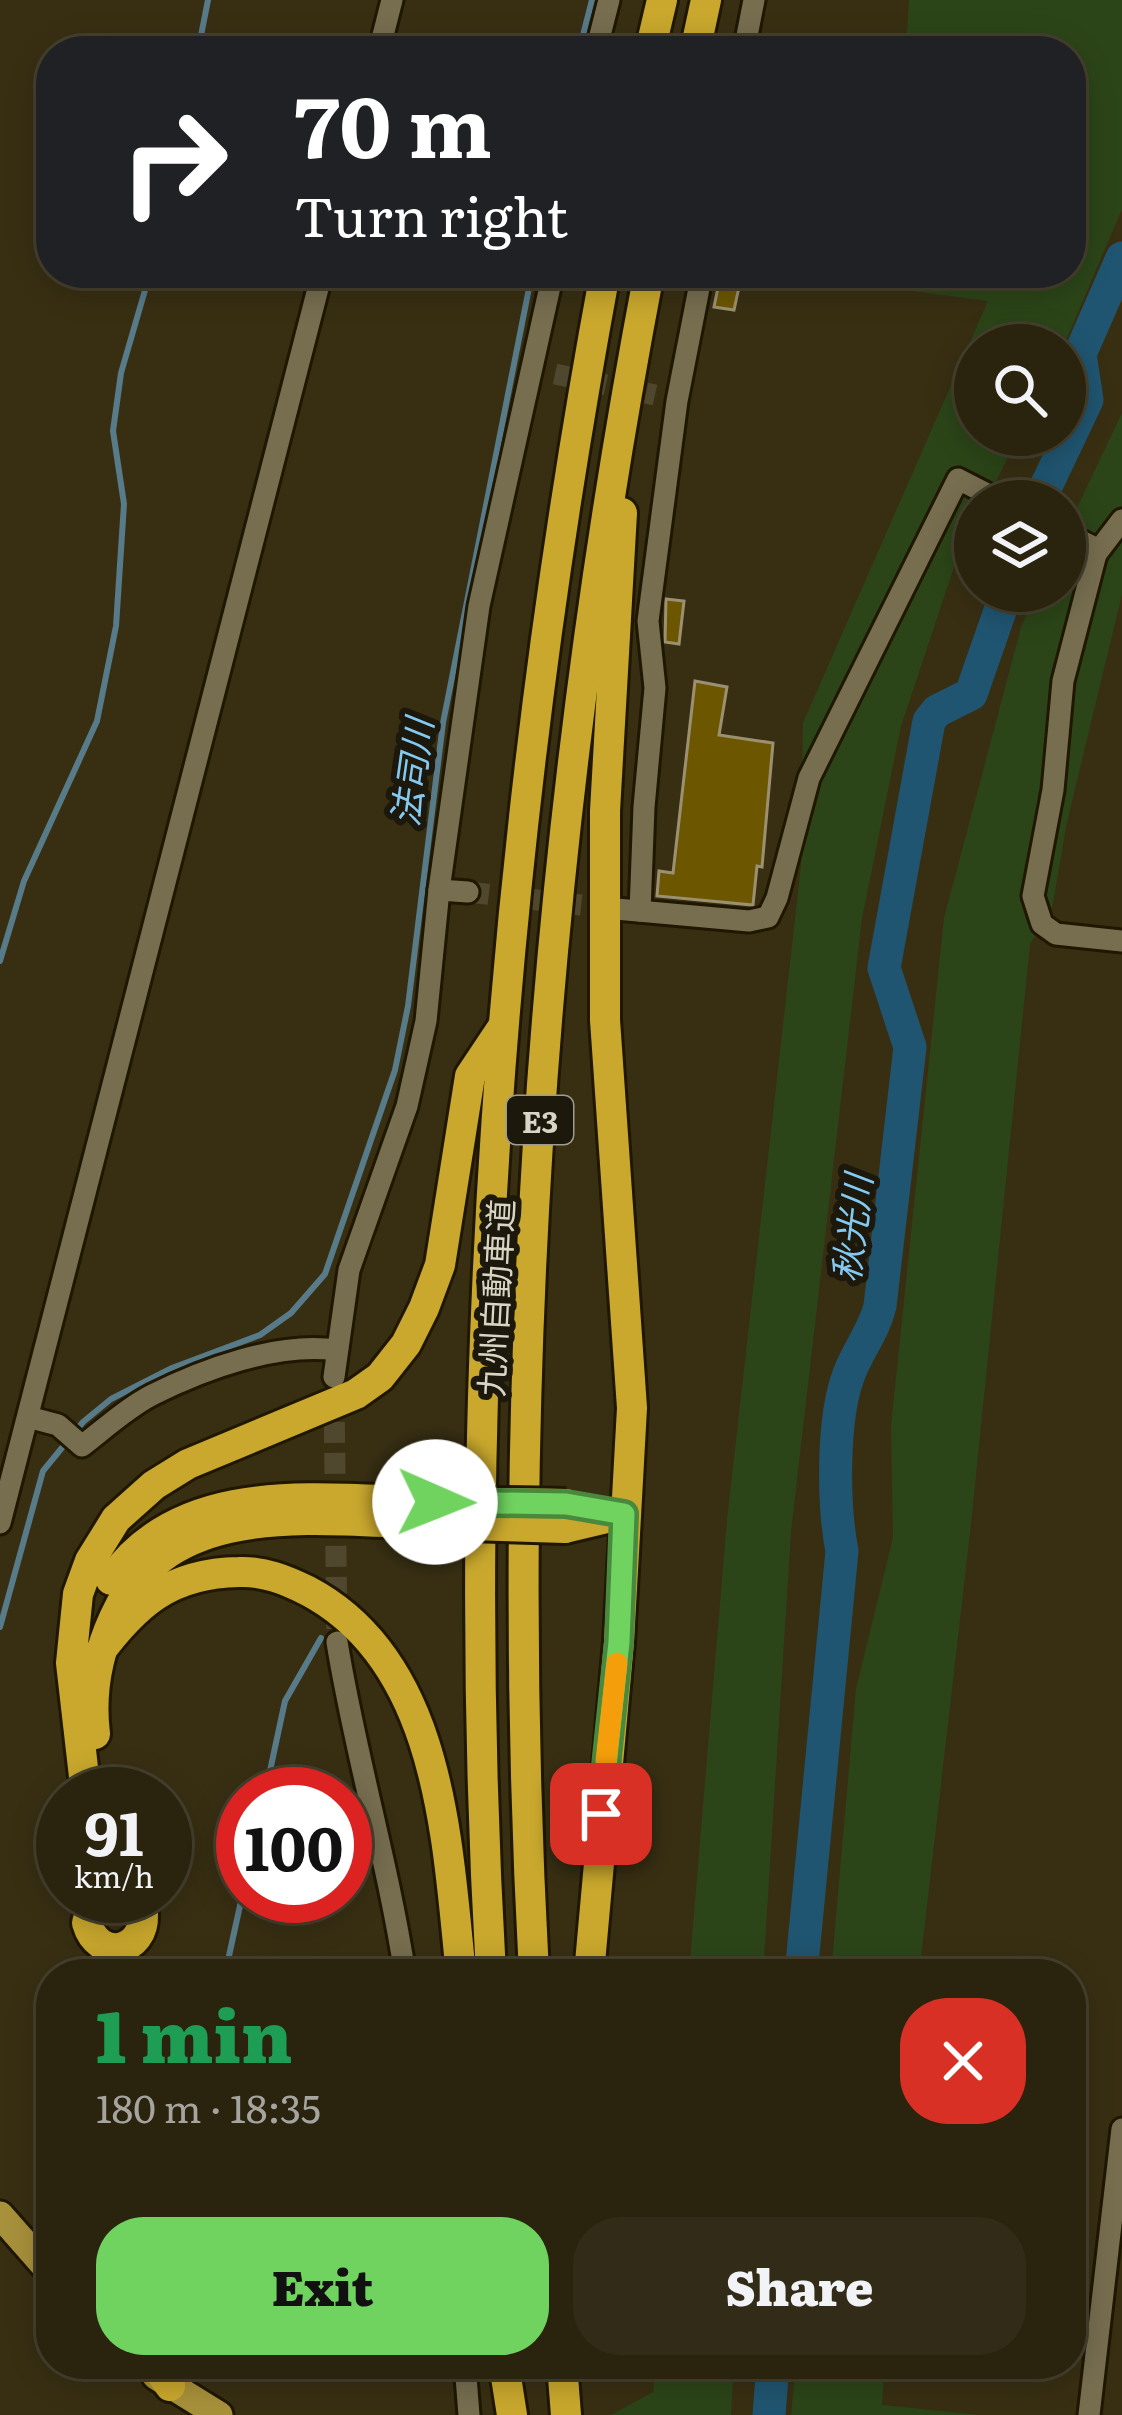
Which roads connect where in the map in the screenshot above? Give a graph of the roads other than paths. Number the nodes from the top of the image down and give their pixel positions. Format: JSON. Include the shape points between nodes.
{"nodes":[{"id":1,"x":392,"y":0,"type":"edge"},
{"id":2,"x":609,"y":0,"type":"edge"},
{"id":3,"x":662,"y":0,"type":"edge"},
{"id":4,"x":706,"y":0,"type":"edge"},
{"id":5,"x":754,"y":0,"type":"edge"},
{"id":6,"x":383,"y":36,"type":"edge"},
{"id":7,"x":600,"y":36,"type":"edge"},
{"id":8,"x":654,"y":36,"type":"edge"},
{"id":9,"x":698,"y":36,"type":"edge"},
{"id":10,"x":747,"y":36,"type":"edge"},
{"id":11,"x":318,"y":288,"type":"edge"},
{"id":12,"x":552,"y":288,"type":"edge"},
{"id":13,"x":602,"y":288,"type":"edge"},
{"id":14,"x":646,"y":288,"type":"edge"},
{"id":15,"x":699,"y":288,"type":"edge"},
{"id":16,"x":629,"y":375,"type":"junction"},
{"id":17,"x":655,"y":395,"type":"tunnel mouth"},
{"id":18,"x":677,"y":401,"type":"junction"},
{"id":19,"x":954,"y":487,"type":"edge"},
{"id":20,"x":1122,"y":520,"type":"edge"},
{"id":21,"x":1086,"y":540,"type":"edge"},
{"id":22,"x":1072,"y":612,"type":"edge"},
{"id":23,"x":439,"y":890,"type":"junction"},
{"id":24,"x":468,"y":892,"type":"tunnel mouth"},
{"id":25,"x":616,"y":909,"type":"tunnel mouth"},
{"id":26,"x":640,"y":911,"type":"junction"},
{"id":27,"x":1122,"y":941,"type":"edge"},
{"id":28,"x":506,"y":1023,"type":"junction"},
{"id":29,"x":335,"y":1350,"type":"junction"},
{"id":30,"x":334,"y":1377,"type":"tunnel mouth"},
{"id":31,"x":28,"y":1417,"type":"junction"},
{"id":32,"x":435,"y":1513,"type":"junction"},
{"id":33,"x":624,"y":1514,"type":"junction"},
{"id":34,"x":0,"y":1523,"type":"edge"},
{"id":35,"x":337,"y":1642,"type":"tunnel mouth"},
{"id":36,"x":97,"y":1656,"type":"junction"},
{"id":37,"x":77,"y":1718,"type":"junction"},
{"id":38,"x":83,"y":1767,"type":"edge"},
{"id":39,"x":100,"y":1767,"type":"edge"},
{"id":40,"x":88,"y":1923,"type":"edge"},
{"id":41,"x":144,"y":1923,"type":"edge"},
{"id":42,"x":121,"y":1959,"type":"edge"},
{"id":43,"x":124,"y":1959,"type":"edge"},
{"id":44,"x":403,"y":1959,"type":"edge"},
{"id":45,"x":459,"y":1959,"type":"edge"},
{"id":46,"x":491,"y":1959,"type":"edge"},
{"id":47,"x":534,"y":1959,"type":"edge"},
{"id":48,"x":590,"y":1959,"type":"edge"},
{"id":49,"x":1122,"y":2129,"type":"edge"},
{"id":50,"x":6,"y":2222,"type":"edge"},
{"id":51,"x":36,"y":2256,"type":"edge"},
{"id":52,"x":168,"y":2379,"type":"edge"},
{"id":53,"x":466,"y":2379,"type":"edge"},
{"id":54,"x":506,"y":2379,"type":"edge"},
{"id":55,"x":522,"y":2379,"type":"edge"},
{"id":56,"x":563,"y":2379,"type":"edge"},
{"id":57,"x":219,"y":2415,"type":"edge"},
{"id":58,"x":469,"y":2415,"type":"edge"},
{"id":59,"x":512,"y":2415,"type":"edge"},
{"id":60,"x":525,"y":2415,"type":"edge"},
{"id":61,"x":566,"y":2415,"type":"edge"},
{"id":62,"x":1089,"y":2415,"type":"edge"}],
"edges":[{"from":1,"to":6,"type":"street"},
{"from":2,"to":7,"type":"street"},
{"from":3,"to":8,"type":"highway"},
{"from":4,"to":9,"type":"highway"},
{"from":5,"to":10,"type":"street"},
{"from":11,"to":31,"type":"street"},
{"from":12,"to":23,"type":"street","via":[[545,372],[479,606]]},
{"from":13,"to":28,"type":"highway","name":"九州自動車道","number":"E3","via":[[554,560]]},
{"from":14,"to":16,"type":"highway","name":"九州自動車道","number":"E3"},
{"from":15,"to":18,"type":"street"},
{"from":16,"to":33,"type":"highway","via":[[605,811],[605,1021],[632,1408]]},
{"from":16,"to":47,"type":"highway","name":"九州自動車道","number":"E3","via":[[573,758],[534,1199],[523,1636]]},
{"from":17,"to":18,"type":"street"},
{"from":18,"to":26,"type":"street","via":[[648,620],[656,688]]},
{"from":19,"to":26,"type":"street","via":[[809,778],[768,916]]},
{"from":20,"to":21,"type":"street"},
{"from":22,"to":27,"type":"street","via":[[1033,896],[1042,924],[1055,934]]},
{"from":23,"to":24,"type":"street"},
{"from":23,"to":29,"type":"street","via":[[412,1084],[349,1270]]},
{"from":25,"to":26,"type":"street"},
{"from":28,"to":37,"type":"highway","via":[[470,1076],[440,1264],[406,1344],[356,1394],[188,1464],[116,1519],[78,1594],[70,1663]]},
{"from":28,"to":46,"type":"highway","name":"九州自動車道","number":"E3","via":[[482,1434]]},
{"from":29,"to":30,"type":"street"},
{"from":29,"to":31,"type":"street","via":[[306,1346],[188,1381],[148,1397],[82,1446],[58,1425]]},
{"from":31,"to":34,"type":"street"},
{"from":32,"to":33,"type":"highway","bridge":true},
{"from":32,"to":36,"type":"highway","via":[[209,1531],[166,1553],[127,1588]]},
{"from":32,"to":37,"type":"highway","via":[[268,1500],[200,1512],[149,1538],[101,1595],[82,1658]]},
{"from":33,"to":48,"type":"highway"},
{"from":35,"to":44,"type":"street"},
{"from":36,"to":39,"type":"highway"},
{"from":36,"to":45,"type":"highway","via":[[131,1610],[213,1572],[257,1572],[327,1601],[388,1666],[430,1760]]},
{"from":37,"to":38,"type":"highway"},
{"from":40,"to":42,"type":"highway","via":[[89,1933]]},
{"from":41,"to":43,"type":"highway"},
{"from":49,"to":62,"type":"street"},
{"from":50,"to":51,"type":"main road"},
{"from":52,"to":57,"type":"main road"},
{"from":53,"to":58,"type":"street"},
{"from":54,"to":59,"type":"highway"},
{"from":55,"to":60,"type":"highway"},
{"from":56,"to":61,"type":"highway"}]}
